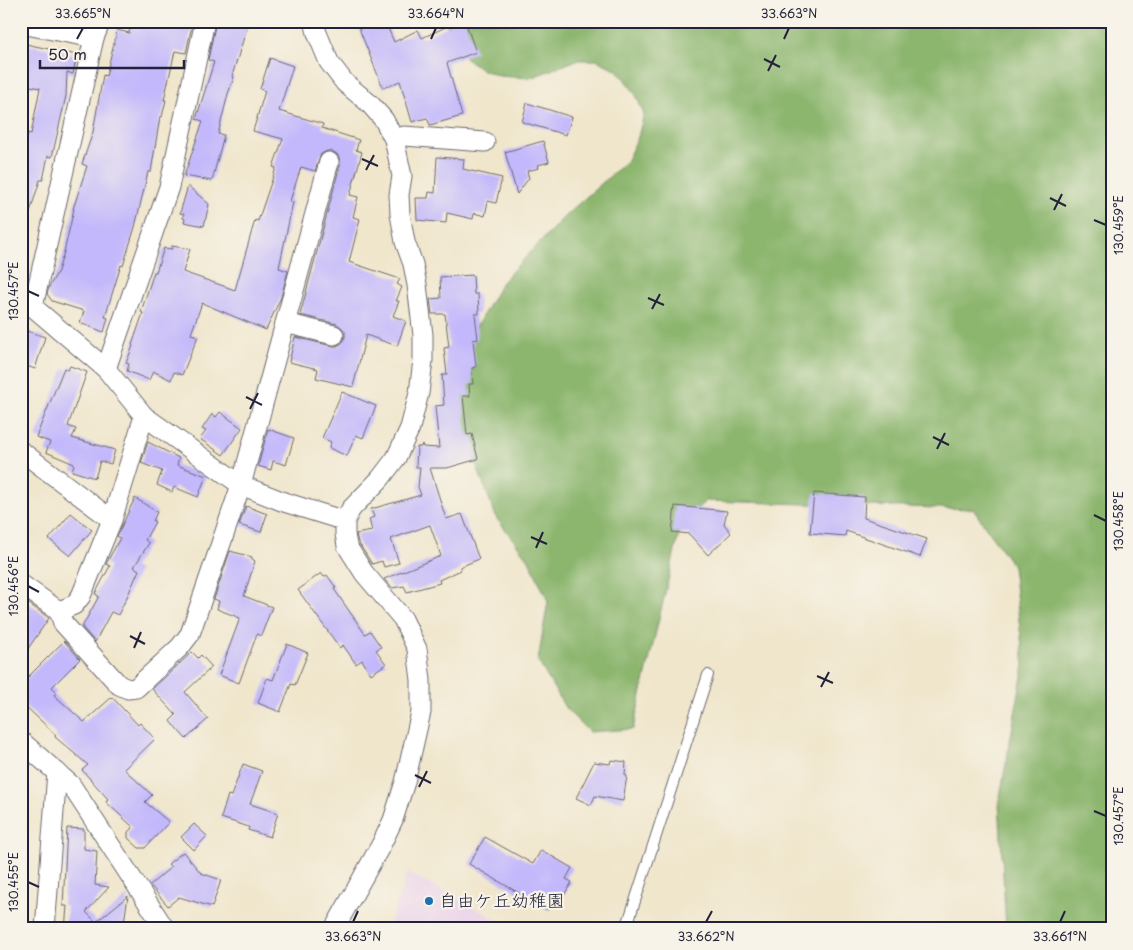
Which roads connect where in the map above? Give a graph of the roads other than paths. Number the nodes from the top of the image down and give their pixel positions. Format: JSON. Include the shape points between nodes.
{"nodes":[{"id":1,"x":205,"y":21,"type":"edge"},
{"id":2,"x":314,"y":21,"type":"edge"},
{"id":3,"x":21,"y":24,"type":"edge"},
{"id":4,"x":97,"y":30,"type":"edge"},
{"id":5,"x":394,"y":139,"type":"junction"},
{"id":6,"x":485,"y":142,"type":"dead end"},
{"id":7,"x":329,"y":162,"type":"dead end"},
{"id":8,"x":27,"y":303,"type":"edge"},
{"id":9,"x":285,"y":323,"type":"junction"},
{"id":10,"x":334,"y":335,"type":"dead end"},
{"id":11,"x":106,"y":369,"type":"junction"},
{"id":12,"x":144,"y":416,"type":"junction"},
{"id":13,"x":21,"y":451,"type":"edge"},
{"id":14,"x":241,"y":485,"type":"junction"},
{"id":15,"x":112,"y":520,"type":"junction"},
{"id":16,"x":345,"y":521,"type":"junction"},
{"id":17,"x":21,"y":584,"type":"edge"},
{"id":18,"x":60,"y":611,"type":"junction"},
{"id":19,"x":708,"y":675,"type":"dead end"},
{"id":20,"x":21,"y":741,"type":"edge"},
{"id":21,"x":57,"y":772,"type":"junction"},
{"id":22,"x":45,"y":929,"type":"edge"},
{"id":23,"x":165,"y":929,"type":"edge"},
{"id":24,"x":334,"y":929,"type":"edge"},
{"id":25,"x":626,"y":929,"type":"edge"}],
"edges":[{"from":1,"to":11,"type":"street","via":[[169,187]]},
{"from":2,"to":5,"type":"street","via":[[329,62],[345,83],[384,120]]},
{"from":3,"to":4,"type":"street"},
{"from":4,"to":8,"type":"street"},
{"from":5,"to":6,"type":"street","via":[[404,136]]},
{"from":5,"to":16,"type":"street","via":[[402,176],[400,214],[418,285],[423,335],[419,393],[410,428],[396,458],[351,509]]},
{"from":7,"to":9,"type":"street"},
{"from":8,"to":11,"type":"street"},
{"from":9,"to":10,"type":"street"},
{"from":9,"to":14,"type":"street"},
{"from":11,"to":12,"type":"street"},
{"from":12,"to":14,"type":"street"},
{"from":12,"to":15,"type":"street"},
{"from":13,"to":15,"type":"street"},
{"from":14,"to":16,"type":"street"},
{"from":14,"to":18,"type":"street","via":[[190,634],[136,688],[128,690],[119,684],[63,623]]},
{"from":15,"to":18,"type":"street","via":[[81,596],[74,605]]},
{"from":16,"to":24,"type":"street","via":[[347,546],[364,573],[403,619],[417,649],[421,712],[393,820]]},
{"from":17,"to":18,"type":"street"},
{"from":19,"to":25,"type":"lane"},
{"from":20,"to":21,"type":"street"},
{"from":21,"to":22,"type":"street"},
{"from":21,"to":23,"type":"street","via":[[71,786]]}]}
